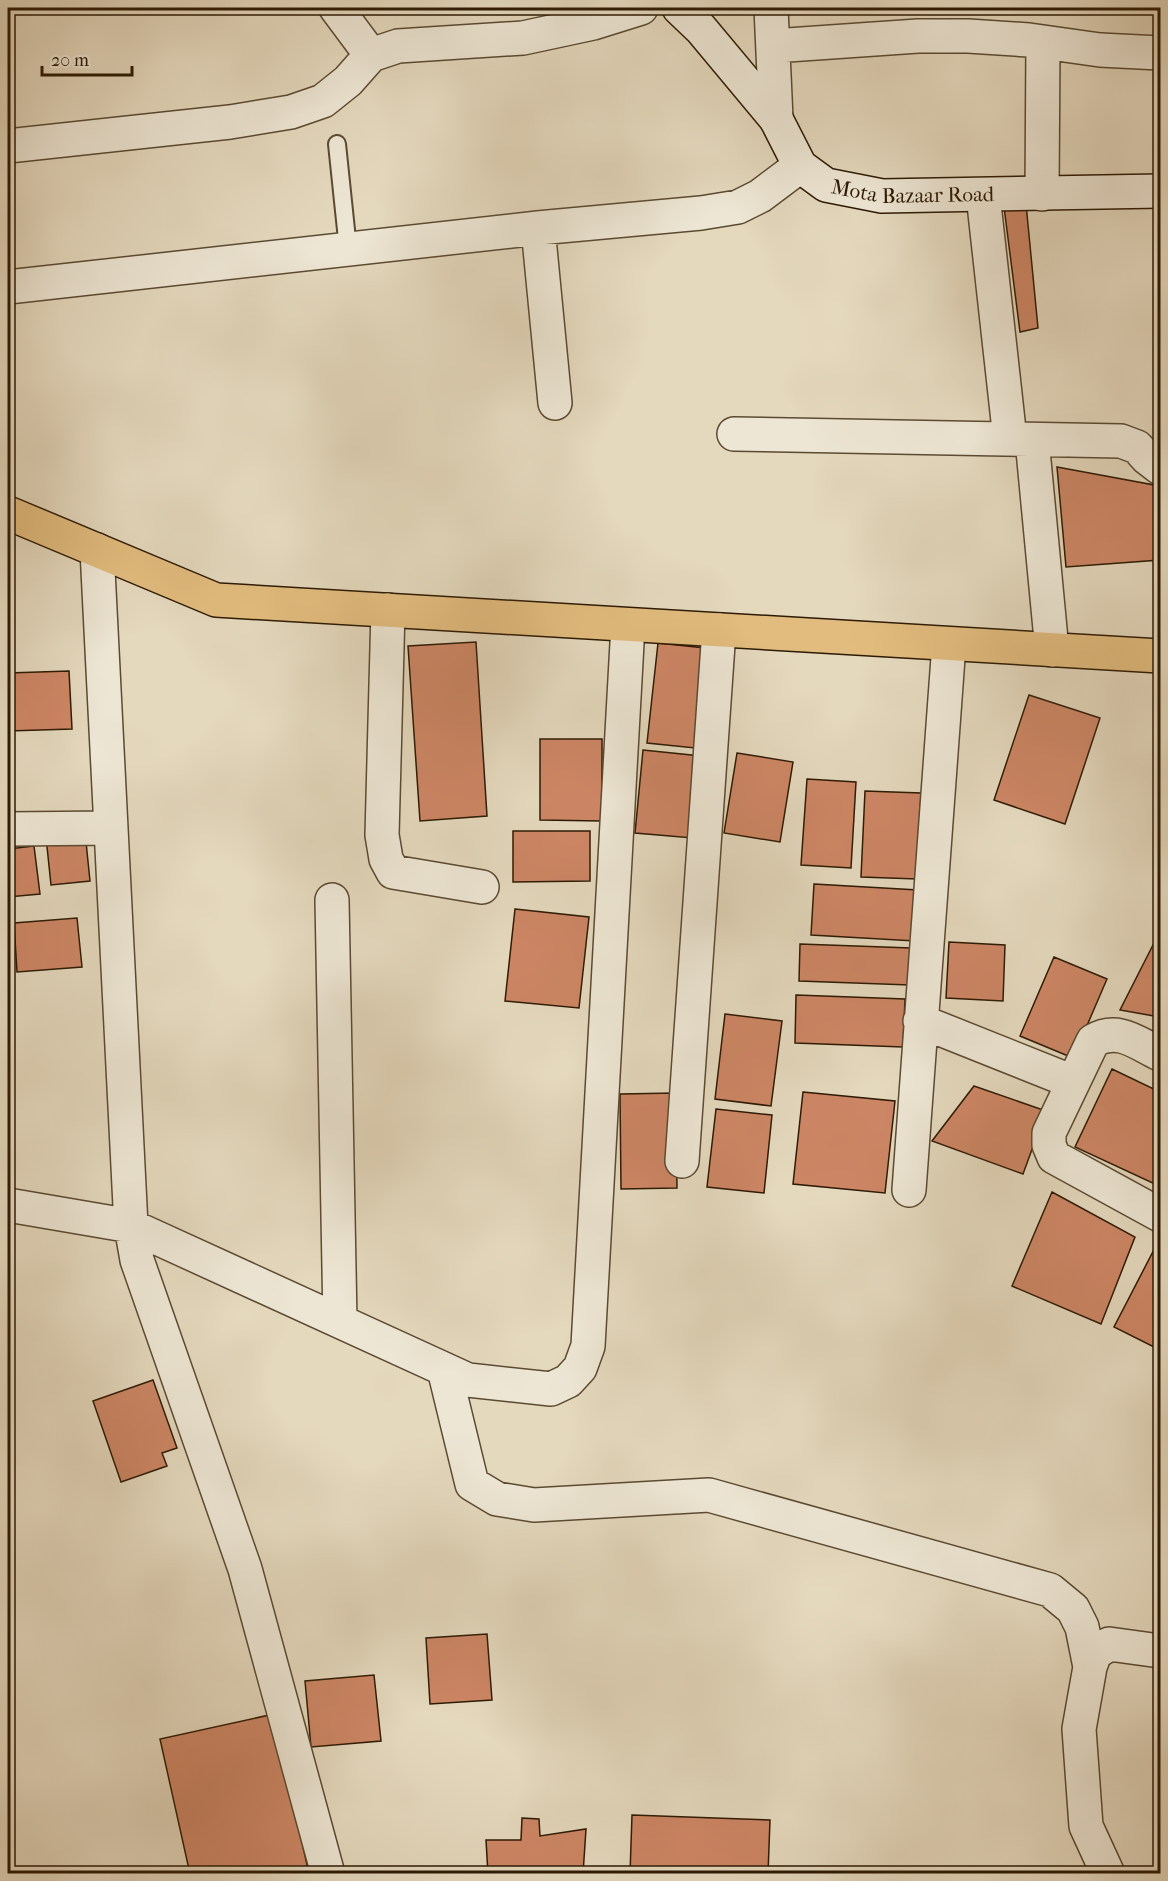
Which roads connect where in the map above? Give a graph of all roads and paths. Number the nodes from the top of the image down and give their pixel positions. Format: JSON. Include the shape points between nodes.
{"nodes":[{"id":1,"x":336,"y":8,"type":"edge"},
{"id":2,"x":641,"y":8,"type":"edge"},
{"id":3,"x":679,"y":8,"type":"edge"},
{"id":4,"x":771,"y":8,"type":"edge"},
{"id":5,"x":1043,"y":42,"type":"junction"},
{"id":6,"x":772,"y":46,"type":"junction"},
{"id":7,"x":1161,"y":53,"type":"edge"},
{"id":8,"x":371,"y":55,"type":"junction"},
{"id":9,"x":776,"y":119,"type":"junction"},
{"id":10,"x":337,"y":144,"type":"dead end"},
{"id":11,"x":8,"y":146,"type":"edge"},
{"id":12,"x":800,"y":166,"type":"junction"},
{"id":13,"x":1161,"y":191,"type":"edge"},
{"id":14,"x":1042,"y":194,"type":"junction"},
{"id":15,"x":983,"y":195,"type":"junction"},
{"id":16,"x":538,"y":228,"type":"junction"},
{"id":17,"x":348,"y":249,"type":"junction"},
{"id":18,"x":8,"y":287,"type":"edge"},
{"id":19,"x":555,"y":403,"type":"dead end"},
{"id":20,"x":734,"y":434,"type":"dead end"},
{"id":21,"x":1021,"y":440,"type":"junction"},
{"id":22,"x":1161,"y":468,"type":"edge"},
{"id":23,"x":8,"y":513,"type":"edge"},
{"id":24,"x":97,"y":550,"type":"junction"},
{"id":25,"x":388,"y":610,"type":"junction"},
{"id":26,"x":628,"y":625,"type":"junction"},
{"id":27,"x":719,"y":630,"type":"junction"},
{"id":28,"x":949,"y":644,"type":"junction"},
{"id":29,"x":1052,"y":650,"type":"junction"},
{"id":30,"x":1161,"y":656,"type":"edge"},
{"id":31,"x":111,"y":828,"type":"junction"},
{"id":32,"x":8,"y":829,"type":"edge"},
{"id":33,"x":482,"y":887,"type":"dead end"},
{"id":34,"x":332,"y":900,"type":"dead end"},
{"id":35,"x":920,"y":1021,"type":"junction"},
{"id":36,"x":1161,"y":1054,"type":"edge"},
{"id":37,"x":1073,"y":1082,"type":"junction"},
{"id":38,"x":682,"y":1161,"type":"dead end"},
{"id":39,"x":909,"y":1190,"type":"dead end"},
{"id":40,"x":8,"y":1205,"type":"edge"},
{"id":41,"x":1161,"y":1215,"type":"edge"},
{"id":42,"x":130,"y":1226,"type":"junction"},
{"id":43,"x":340,"y":1321,"type":"junction"},
{"id":44,"x":444,"y":1369,"type":"junction"},
{"id":45,"x":1161,"y":1651,"type":"edge"},
{"id":46,"x":1090,"y":1667,"type":"junction"},
{"id":47,"x":328,"y":1874,"type":"edge"},
{"id":48,"x":1108,"y":1874,"type":"edge"}],
"edges":[{"from":1,"to":8,"type":"street"},
{"from":2,"to":8,"type":"street","via":[[523,38],[398,45]]},
{"from":3,"to":9,"type":"street","name":"Mota Bazaar Road"},
{"from":4,"to":6,"type":"street"},
{"from":5,"to":6,"type":"street","via":[[918,36]]},
{"from":5,"to":7,"type":"street"},
{"from":5,"to":14,"type":"street"},
{"from":6,"to":9,"type":"street"},
{"from":8,"to":11,"type":"street","via":[[323,101],[291,112]]},
{"from":9,"to":12,"type":"street","name":"Mota Bazaar Road"},
{"from":10,"to":17,"type":"lane"},
{"from":12,"to":15,"type":"street","name":"Mota Bazaar Road","via":[[826,185],[882,196]]},
{"from":12,"to":16,"type":"street","via":[[738,207]]},
{"from":13,"to":14,"type":"street","name":"Mota Bazaar Road"},
{"from":14,"to":15,"type":"street","name":"Mota Bazaar Road"},
{"from":15,"to":21,"type":"street"},
{"from":16,"to":17,"type":"street"},
{"from":16,"to":19,"type":"street"},
{"from":17,"to":18,"type":"street"},
{"from":20,"to":21,"type":"street"},
{"from":21,"to":22,"type":"street","via":[[1121,441],[1137,447]]},
{"from":21,"to":29,"type":"street"},
{"from":23,"to":24,"type":"main road"},
{"from":24,"to":25,"type":"main road","via":[[216,600]]},
{"from":24,"to":31,"type":"street"},
{"from":25,"to":26,"type":"main road"},
{"from":25,"to":33,"type":"street","via":[[382,836],[386,859],[393,872]]},
{"from":26,"to":27,"type":"main road"},
{"from":26,"to":44,"type":"street","via":[[588,1346],[580,1368],[568,1381],[551,1389],[468,1380]]},
{"from":27,"to":28,"type":"main road"},
{"from":27,"to":38,"type":"street"},
{"from":28,"to":29,"type":"main road"},
{"from":28,"to":35,"type":"street"},
{"from":29,"to":30,"type":"main road"},
{"from":31,"to":32,"type":"street"},
{"from":31,"to":42,"type":"street"},
{"from":34,"to":43,"type":"street"},
{"from":35,"to":37,"type":"street"},
{"from":35,"to":39,"type":"street"},
{"from":36,"to":37,"type":"street","via":[[1118,1034],[1104,1034],[1093,1041]]},
{"from":37,"to":41,"type":"street","via":[[1049,1133],[1054,1157]]},
{"from":40,"to":42,"type":"street"},
{"from":42,"to":43,"type":"street"},
{"from":42,"to":47,"type":"street","via":[[137,1260],[245,1569]]},
{"from":43,"to":44,"type":"street"},
{"from":44,"to":46,"type":"street","via":[[472,1484],[497,1499],[534,1505],[709,1495],[1050,1590],[1073,1609],[1082,1627]]},
{"from":45,"to":46,"type":"street","via":[[1109,1644],[1095,1653]]},
{"from":46,"to":48,"type":"street","via":[[1079,1729],[1086,1826]]}]}
